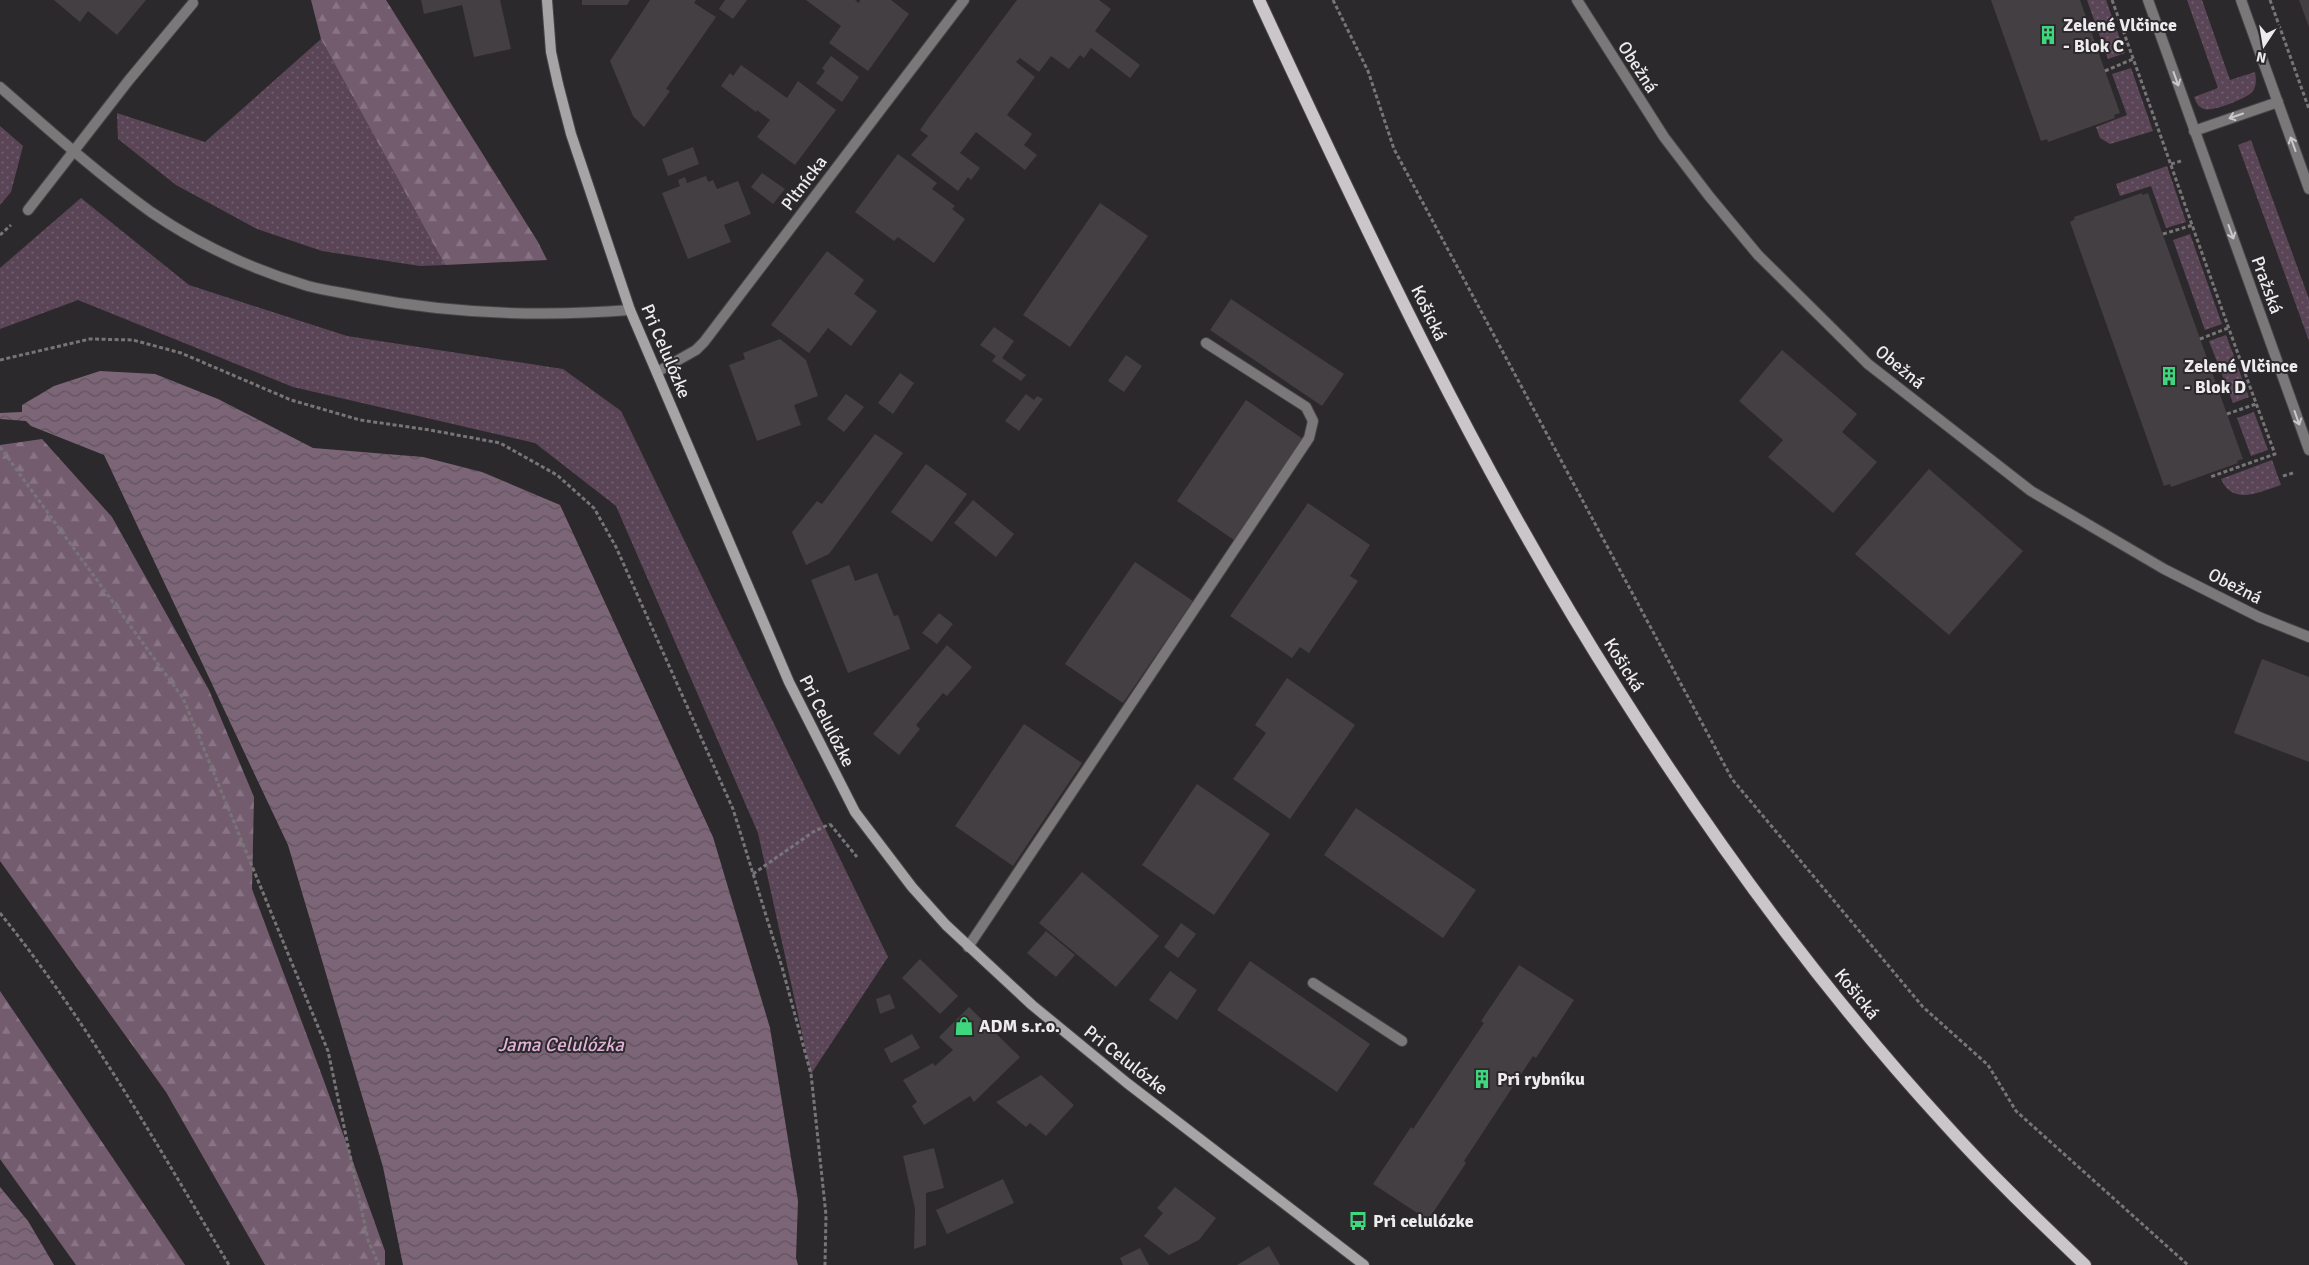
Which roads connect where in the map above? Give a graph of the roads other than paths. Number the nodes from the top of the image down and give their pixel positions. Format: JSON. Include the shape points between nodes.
{"nodes":[{"id":1,"x":547,"y":0,"type":"edge"},
{"id":2,"x":964,"y":0,"type":"edge"},
{"id":3,"x":1259,"y":0,"type":"edge"},
{"id":4,"x":1577,"y":0,"type":"edge"},
{"id":5,"x":2148,"y":0,"type":"edge"},
{"id":6,"x":2241,"y":0,"type":"edge"},
{"id":7,"x":193,"y":3,"type":"dead end"},
{"id":8,"x":0,"y":87,"type":"edge"},
{"id":9,"x":2278,"y":102,"type":"junction"},
{"id":10,"x":2194,"y":130,"type":"junction"},
{"id":11,"x":74,"y":151,"type":"junction"},
{"id":12,"x":2309,"y":190,"type":"edge"},
{"id":13,"x":28,"y":210,"type":"dead end"},
{"id":14,"x":630,"y":310,"type":"junction"},
{"id":15,"x":1206,"y":343,"type":"dead end"},
{"id":16,"x":657,"y":372,"type":"junction"},
{"id":17,"x":2309,"y":450,"type":"edge"},
{"id":18,"x":2309,"y":637,"type":"edge"},
{"id":19,"x":968,"y":947,"type":"junction"},
{"id":20,"x":1313,"y":983,"type":"dead end"},
{"id":21,"x":1402,"y":1042,"type":"dead end"},
{"id":22,"x":1364,"y":1265,"type":"edge"},
{"id":23,"x":2085,"y":1265,"type":"edge"}],
"edges":[{"from":1,"to":14,"type":"street","name":"Pri Celulózke","via":[[551,52],[571,134]]},
{"from":2,"to":16,"type":"street","name":"Pltnícka","via":[[704,342]]},
{"from":3,"to":23,"type":"main road","name":"Košická","via":[[1422,340],[1488,466],[1567,606],[1660,754],[1730,857],[1886,1057],[2006,1189]]},
{"from":4,"to":18,"type":"street","name":"Obežná","via":[[1664,137],[1709,196],[1758,255],[1868,364],[2031,491],[2164,569],[2259,617]]},
{"from":5,"to":10,"type":"street","name":"Pražská","one_way":true},
{"from":6,"to":9,"type":"street"},
{"from":7,"to":11,"type":"street"},
{"from":8,"to":11,"type":"street"},
{"from":9,"to":10,"type":"street","one_way":true},
{"from":12,"to":9,"type":"street","one_way":true},
{"from":10,"to":17,"type":"street","name":"Pražská","one_way":true},
{"from":11,"to":13,"type":"street"},
{"from":11,"to":14,"type":"street","via":[[152,212],[203,243],[309,286],[389,302],[502,314],[569,315]]},
{"from":14,"to":16,"type":"street","name":"Pri Celulózke"},
{"from":15,"to":19,"type":"street","via":[[1306,406],[1313,421],[1309,438]]},
{"from":16,"to":19,"type":"street","name":"Pri Celulózke","via":[[788,682],[855,812],[912,887]]},
{"from":19,"to":22,"type":"street","name":"Pri Celulózke","via":[[1120,1077]]},
{"from":20,"to":21,"type":"street"}]}
